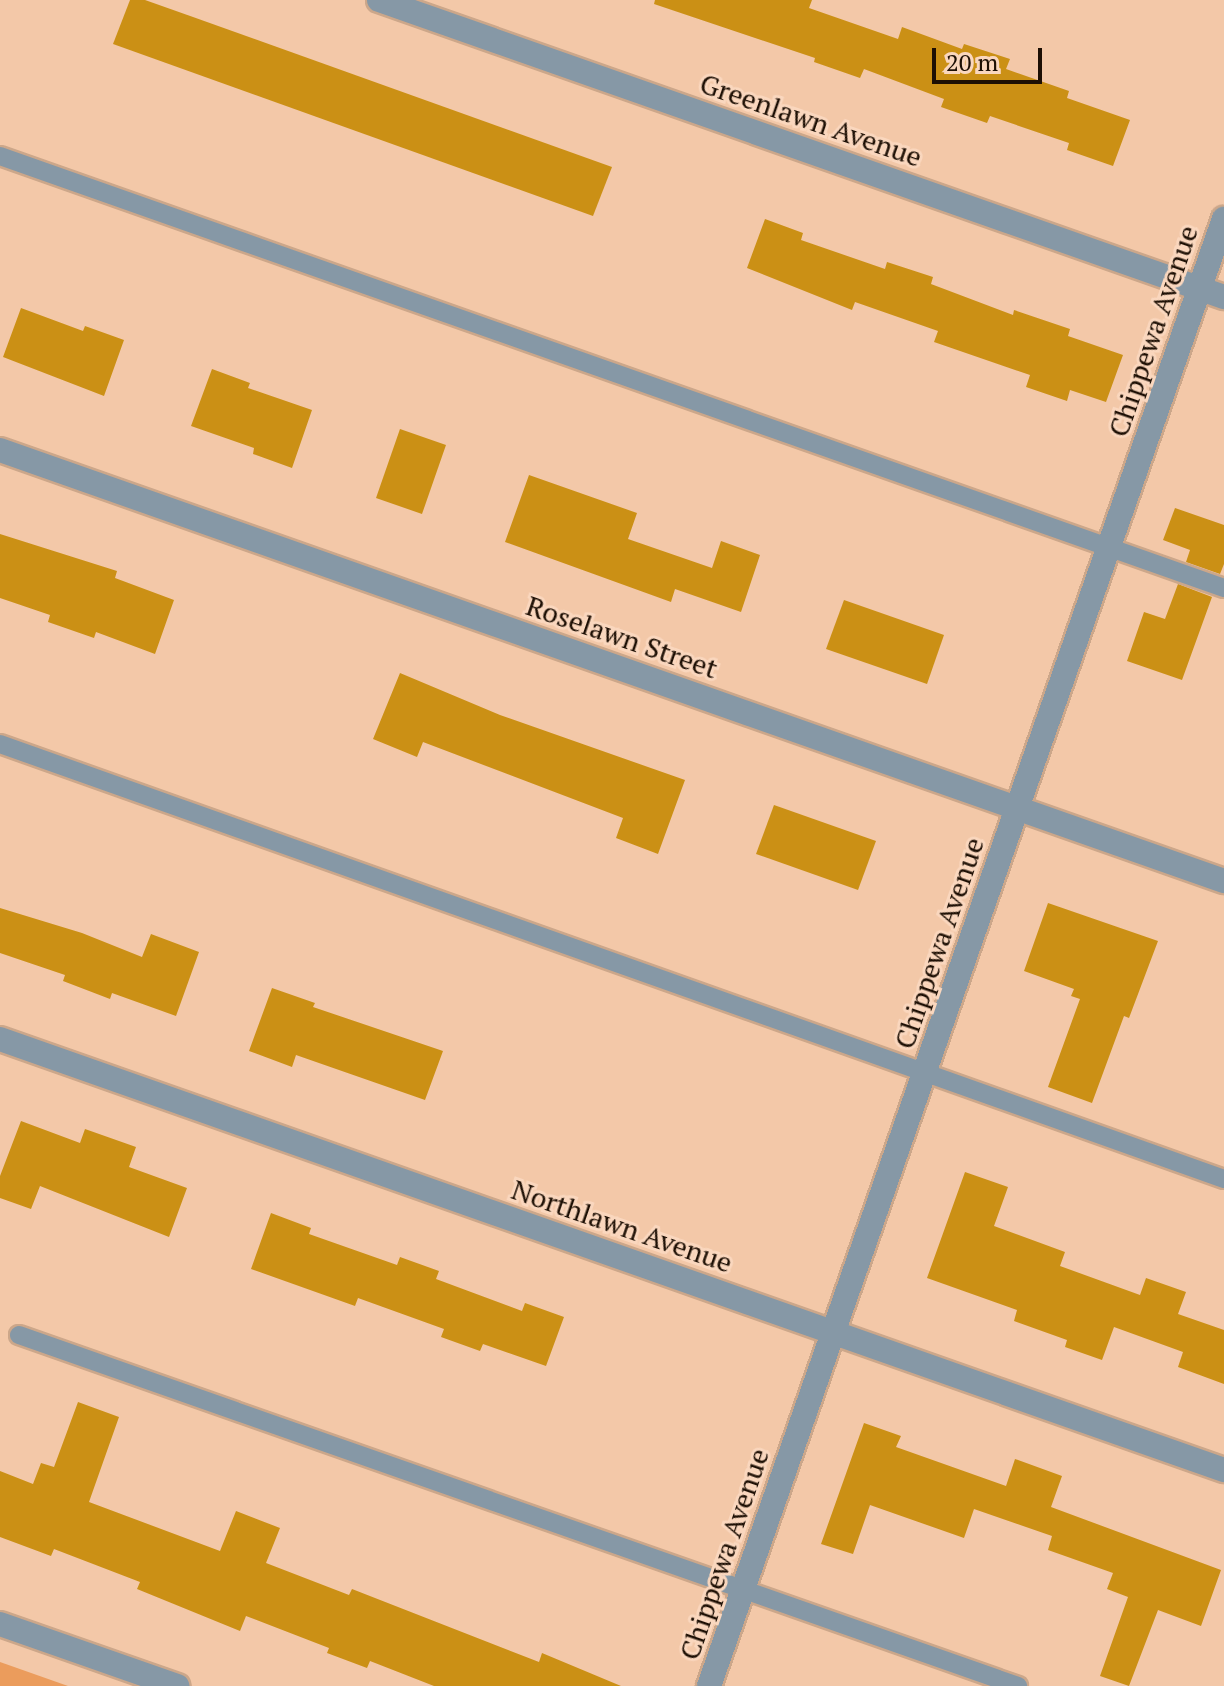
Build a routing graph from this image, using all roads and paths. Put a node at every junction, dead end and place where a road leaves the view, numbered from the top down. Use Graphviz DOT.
graph roads {
  1 [pos="379,0"];
  2 [pos="0,156"];
  3 [pos="1224,219"];
  4 [pos="1200,289"];
  5 [pos="1224,297"];
  6 [pos="0,450"];
  7 [pos="1109,549"];
  8 [pos="1224,588"];
  9 [pos="0,744"];
  10 [pos="1018,808"];
  11 [pos="1224,881"];
  12 [pos="0,1039"];
  13 [pos="925,1073"];
  14 [pos="1224,1179"];
  15 [pos="834,1333"];
  16 [pos="19,1335"];
  17 [pos="1224,1470"];
  18 [pos="743,1590"];
  19 [pos="0,1624"];
  20 [pos="177,1686"];
  21 [pos="709,1686"];
  22 [pos="1018,1686"];
  1 -- 4 [label="street, Greenlawn Avenue"];
  2 -- 7 [label="lane"];
  3 -- 4 [label="street, Chippewa Avenue"];
  4 -- 5 [label="street, Greenlawn Avenue"];
  4 -- 7 [label="street, Chippewa Avenue"];
  6 -- 10 [label="street, Roselawn Street"];
  7 -- 8 [label="lane"];
  7 -- 10 [label="street, Chippewa Avenue"];
  9 -- 13 [label="lane"];
  10 -- 11 [label="street, Roselawn Street"];
  10 -- 13 [label="street, Chippewa Avenue"];
  12 -- 15 [label="street, Northlawn Avenue"];
  13 -- 14 [label="lane"];
  13 -- 15 [label="street, Chippewa Avenue"];
  15 -- 17 [label="street, Northlawn Avenue"];
  15 -- 18 [label="street, Chippewa Avenue"];
  16 -- 18 [label="lane"];
  18 -- 21 [label="street, Chippewa Avenue"];
  18 -- 22 [label="lane"];
  19 -- 20 [label="street"];
}
